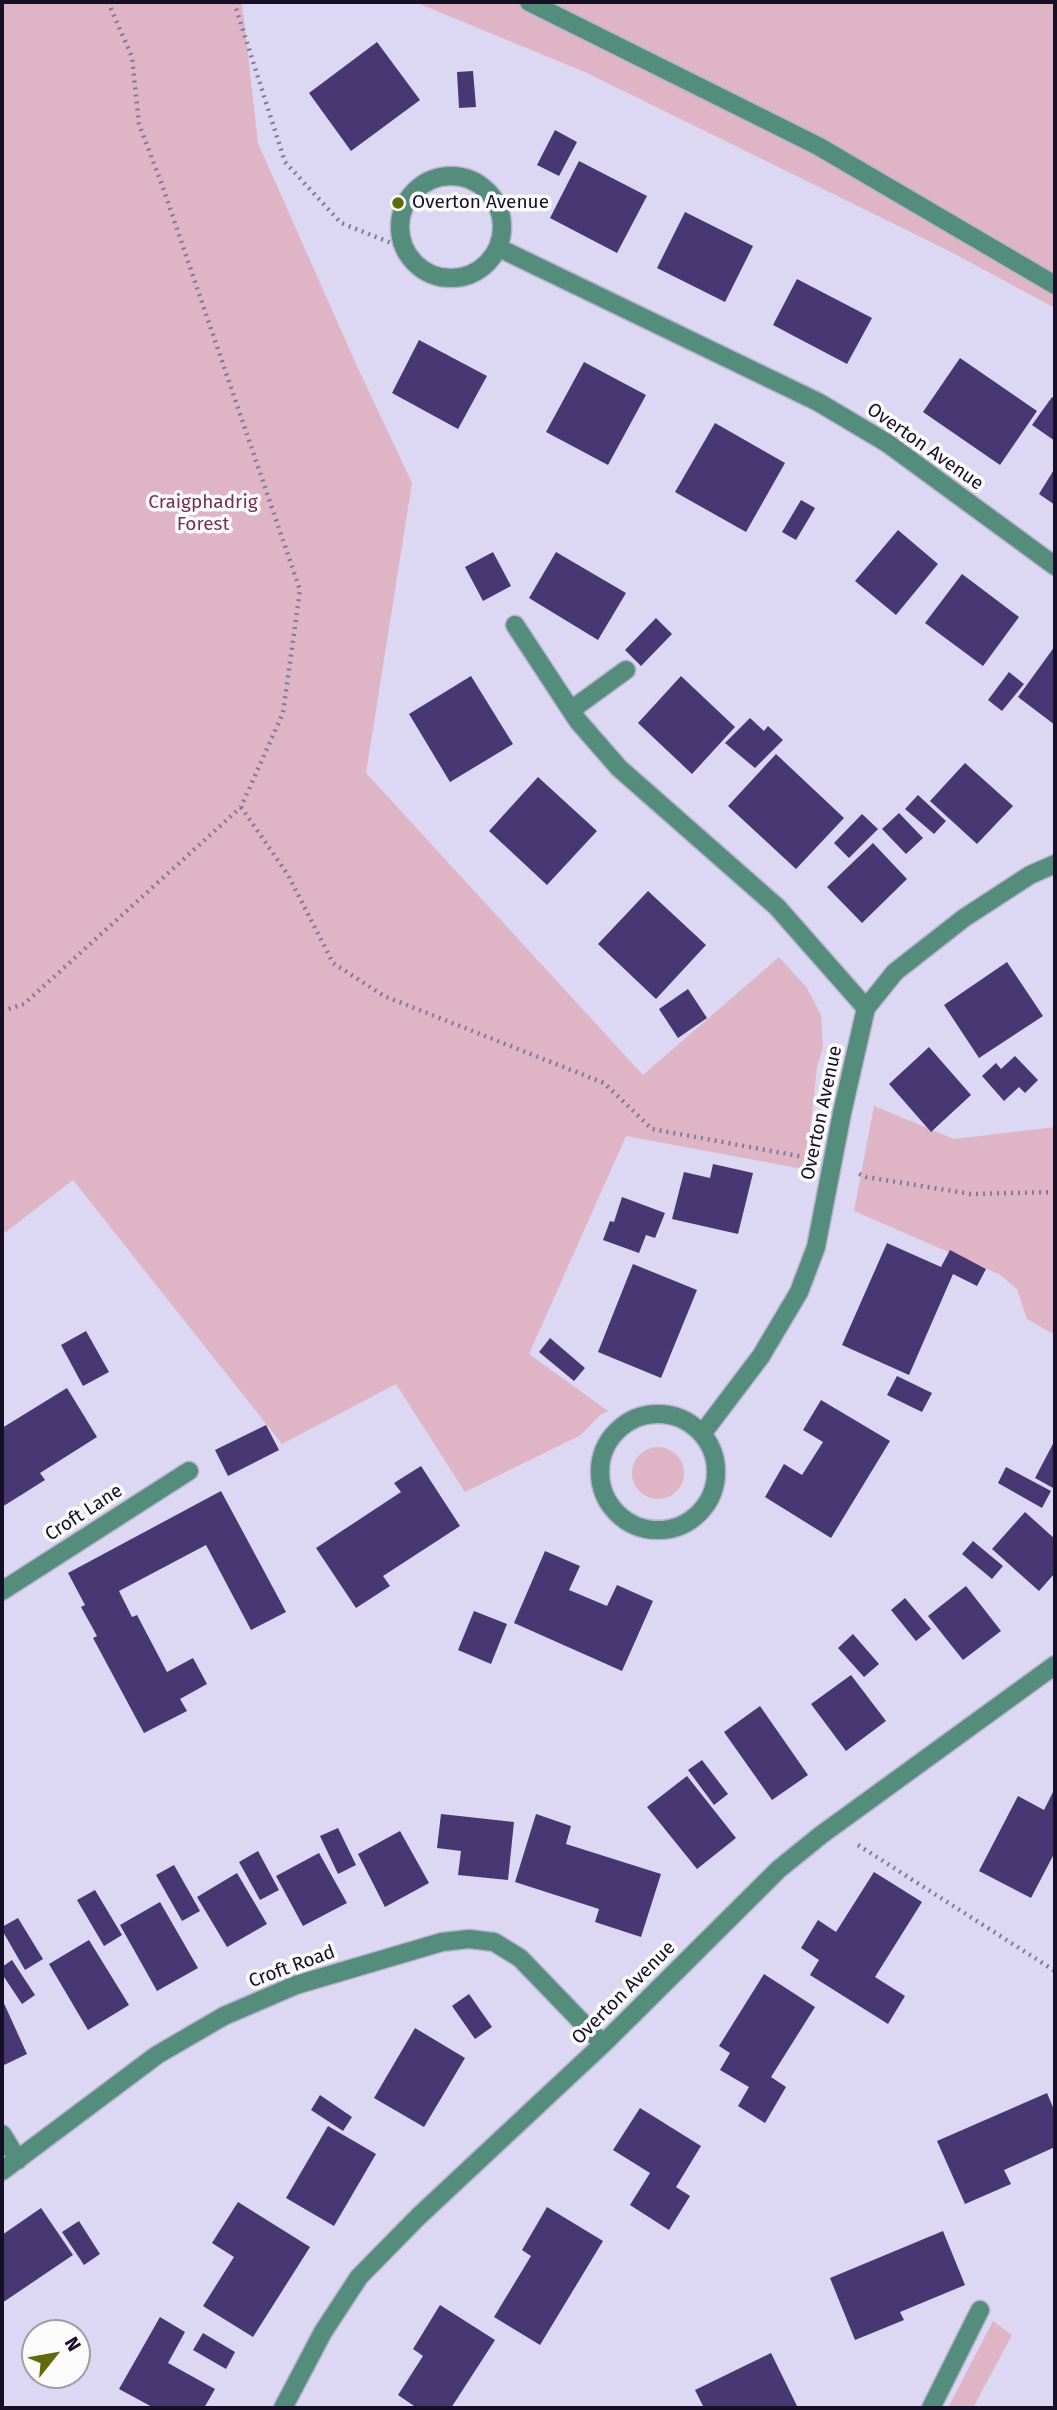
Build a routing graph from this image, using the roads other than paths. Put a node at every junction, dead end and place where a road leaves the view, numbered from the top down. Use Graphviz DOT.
graph roads {
  1 [pos="529,2"];
  2 [pos="499,248"];
  3 [pos="1055,285"];
  4 [pos="1055,566"];
  5 [pos="515,625"];
  6 [pos="626,670"];
  7 [pos="571,710"];
  8 [pos="1055,864"];
  9 [pos="866,1008"];
  10 [pos="702,1434"];
  11 [pos="189,1471"];
  12 [pos="2,1591"];
  13 [pos="1055,1665"];
  14 [pos="603,2044"];
  15 [pos="2,2134"];
  16 [pos="18,2160"];
  17 [pos="2,2171"];
  18 [pos="980,2310"];
  19 [pos="283,2408"];
  20 [pos="932,2408"];
  1 -- 3 [label="street"];
  2 -- 2 [label="street"];
  2 -- 4 [label="street, Overton Avenue"];
  5 -- 7 [label="street"];
  6 -- 7 [label="street"];
  7 -- 9 [label="street"];
  8 -- 9 [label="street, Overton Avenue"];
  9 -- 10 [label="street, Overton Avenue"];
  10 -- 10 [label="street"];
  11 -- 12 [label="street, Croft Lane"];
  13 -- 14 [label="street, Overton Avenue"];
  14 -- 16 [label="street, Croft Road"];
  14 -- 19 [label="street, Overton Avenue"];
  15 -- 16 [label="street"];
  16 -- 17 [label="street, Croft Road"];
  18 -- 20 [label="street"];
}
